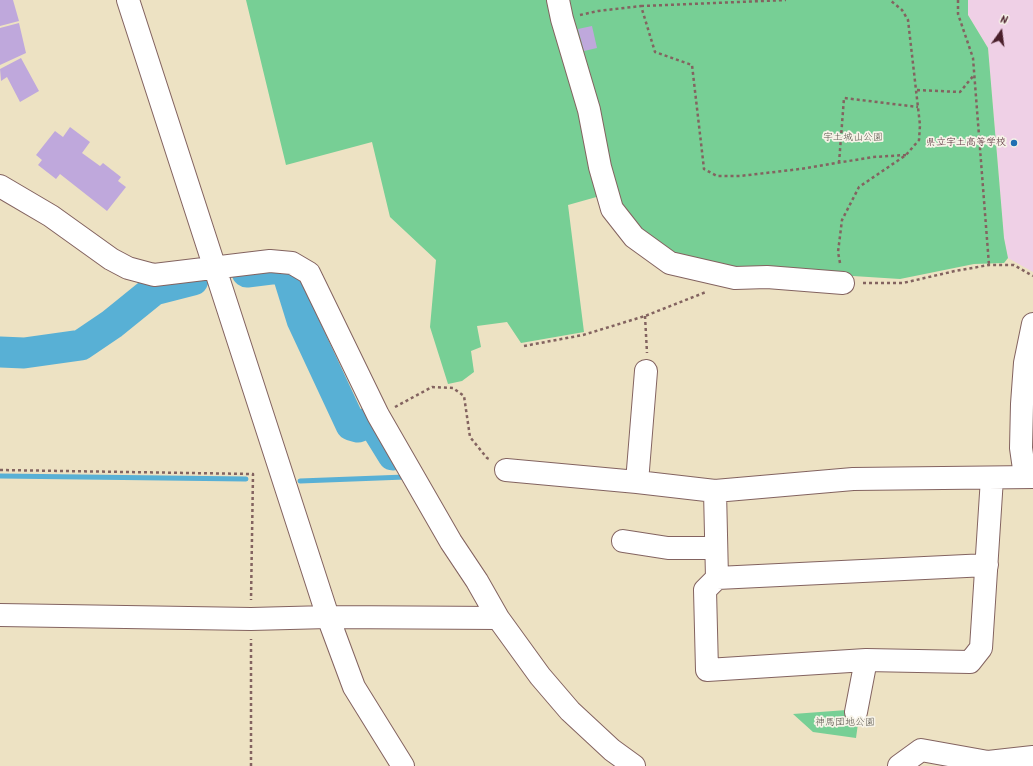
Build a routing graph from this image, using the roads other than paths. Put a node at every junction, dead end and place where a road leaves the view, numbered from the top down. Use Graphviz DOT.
graph roads {
  1 [pos="128,0"];
  2 [pos="558,0"];
  3 [pos="0,186"];
  4 [pos="214,268"];
  5 [pos="843,283"];
  6 [pos="1033,324"];
  7 [pos="646,371"];
  8 [pos="506,470"];
  9 [pos="1029,477"];
  10 [pos="992,478"];
  11 [pos="637,482"];
  12 [pos="715,490"];
  13 [pos="623,540"];
  14 [pos="716,548"];
  15 [pos="986,565"];
  16 [pos="717,578"];
  17 [pos="0,615"];
  18 [pos="328,617"];
  19 [pos="498,618"];
  20 [pos="866,660"];
  21 [pos="856,712"];
  22 [pos="1033,756"];
  23 [pos="988,764"];
  24 [pos="403,766"];
  25 [pos="634,766"];
  26 [pos="899,766"];
  1 -- 4 [label="street"];
  2 -- 5 [label="street"];
  3 -- 4 [label="street"];
  4 -- 18 [label="street"];
  4 -- 19 [label="street"];
  6 -- 9 [label="street"];
  7 -- 11 [label="street"];
  8 -- 11 [label="street"];
  9 -- 10 [label="street"];
  10 -- 12 [label="street"];
  10 -- 15 [label="street"];
  11 -- 12 [label="street"];
  12 -- 14 [label="street"];
  13 -- 14 [label="street"];
  14 -- 16 [label="street"];
  15 -- 16 [label="street"];
  15 -- 20 [label="street"];
  16 -- 20 [label="street"];
  17 -- 18 [label="street"];
  18 -- 19 [label="street"];
  18 -- 24 [label="street"];
  19 -- 25 [label="street"];
  20 -- 21 [label="street"];
  22 -- 23 [label="street"];
  23 -- 26 [label="street"];
}
